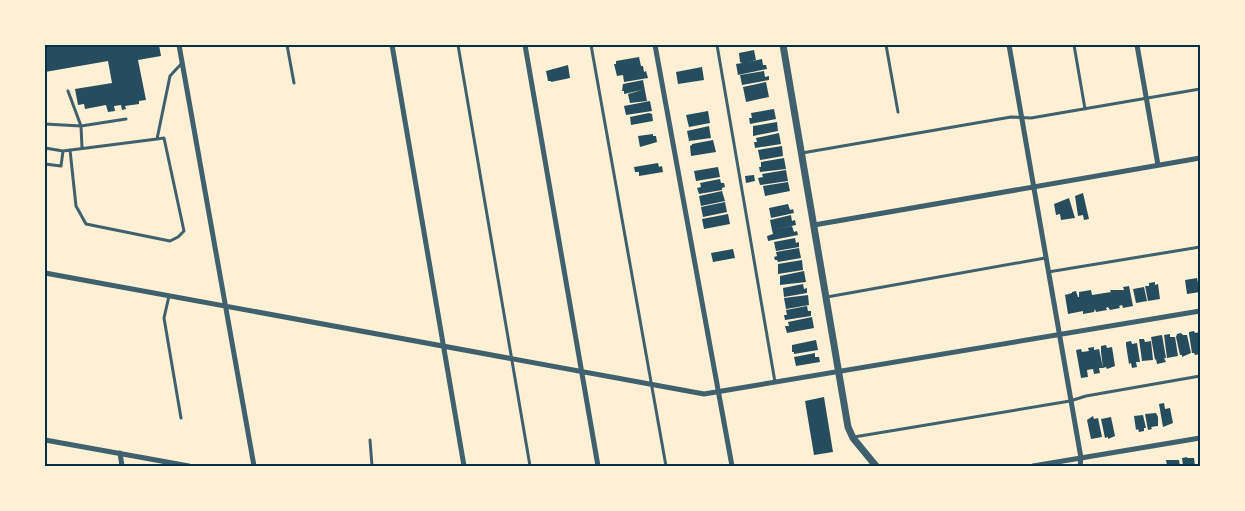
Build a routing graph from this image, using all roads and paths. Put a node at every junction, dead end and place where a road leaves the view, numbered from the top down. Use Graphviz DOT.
graph roads {
  1 [pos="179,45"];
  2 [pos="287,45"];
  3 [pos="392,45"];
  4 [pos="458,45"];
  5 [pos="525,45"];
  6 [pos="591,45"];
  7 [pos="655,45"];
  8 [pos="716,45"];
  9 [pos="783,45"];
  10 [pos="886,45"];
  11 [pos="1009,45"];
  12 [pos="1074,45"];
  13 [pos="1137,45"];
  14 [pos="182,64"];
  15 [pos="294,83"];
  16 [pos="1200,89"];
  17 [pos="68,91"];
  18 [pos="1146,98"];
  19 [pos="1085,109"];
  20 [pos="898,112"];
  21 [pos="1022,118"];
  22 [pos="126,119"];
  23 [pos="45,124"];
  24 [pos="81,126"];
  25 [pos="157,138"];
  26 [pos="45,148"];
  27 [pos="82,148"];
  28 [pos="70,150"];
  29 [pos="62,151"];
  30 [pos="801,153"];
  31 [pos="1200,158"];
  32 [pos="45,164"];
  33 [pos="1158,164"];
  34 [pos="1034,187"];
  35 [pos="814,225"];
  36 [pos="1200,247"];
  37 [pos="1045,258"];
  38 [pos="1048,272"];
  39 [pos="45,273"];
  40 [pos="169,296"];
  41 [pos="827,297"];
  42 [pos="226,307"];
  43 [pos="1200,311"];
  44 [pos="1058,335"];
  45 [pos="444,347"];
  46 [pos="512,359"];
  47 [pos="839,370"];
  48 [pos="582,372"];
  49 [pos="1200,376"];
  50 [pos="775,382"];
  51 [pos="650,385"];
  52 [pos="717,392"];
  53 [pos="1070,401"];
  54 [pos="181,418"];
  55 [pos="853,438"];
  56 [pos="1200,438"];
  57 [pos="45,440"];
  58 [pos="370,440"];
  59 [pos="120,453"];
  60 [pos="1080,458"];
  61 [pos="122,466"];
  62 [pos="187,466"];
  63 [pos="254,466"];
  64 [pos="372,466"];
  65 [pos="464,466"];
  66 [pos="530,466"];
  67 [pos="598,466"];
  68 [pos="666,466"];
  69 [pos="732,466"];
  70 [pos="876,466"];
  71 [pos="1033,466"];
  72 [pos="1080,466"];
  1 -- 14 [label="street"];
  2 -- 15 [label="lane"];
  3 -- 45 [label="street"];
  4 -- 46 [label="lane"];
  5 -- 48 [label="street"];
  6 -- 51 [label="lane"];
  7 -- 52 [label="street"];
  8 -- 50 [label="lane"];
  9 -- 30 [label="street"];
  10 -- 20 [label="lane"];
  11 -- 21 [label="street"];
  12 -- 19 [label="lane"];
  13 -- 18 [label="street"];
  14 -- 25 [label="lane"];
  14 -- 42 [label="street"];
  16 -- 18 [label="lane"];
  17 -- 24 [label="lane"];
  18 -- 19 [label="lane"];
  18 -- 33 [label="street"];
  19 -- 21 [label="lane"];
  21 -- 30 [label="lane"];
  21 -- 34 [label="street"];
  22 -- 24 [label="lane"];
  23 -- 24 [label="lane"];
  24 -- 27 [label="lane"];
  25 -- 27 [label="lane"];
  25 -- 28 [label="lane"];
  26 -- 29 [label="lane"];
  27 -- 28 [label="lane"];
  28 -- 29 [label="lane"];
  29 -- 32 [label="lane"];
  30 -- 35 [label="street"];
  31 -- 33 [label="street"];
  33 -- 34 [label="street"];
  34 -- 35 [label="street"];
  34 -- 37 [label="street"];
  35 -- 41 [label="street"];
  36 -- 38 [label="lane"];
  37 -- 38 [label="street"];
  37 -- 41 [label="lane"];
  38 -- 44 [label="street"];
  39 -- 40 [label="street"];
  40 -- 42 [label="street"];
  40 -- 54 [label="lane"];
  41 -- 47 [label="street"];
  42 -- 45 [label="street"];
  42 -- 63 [label="street"];
  43 -- 44 [label="street"];
  44 -- 47 [label="street"];
  44 -- 53 [label="street"];
  45 -- 46 [label="street"];
  45 -- 65 [label="street"];
  46 -- 48 [label="street"];
  46 -- 66 [label="lane"];
  47 -- 50 [label="street"];
  47 -- 55 [label="street"];
  48 -- 51 [label="street"];
  48 -- 67 [label="street"];
  49 -- 53 [label="lane"];
  50 -- 52 [label="street"];
  51 -- 52 [label="street"];
  51 -- 68 [label="lane"];
  52 -- 69 [label="street"];
  53 -- 55 [label="lane"];
  53 -- 60 [label="street"];
  55 -- 70 [label="street"];
  56 -- 60 [label="street"];
  57 -- 59 [label="street"];
  58 -- 64 [label="lane"];
  59 -- 61 [label="street"];
  59 -- 62 [label="street"];
  60 -- 71 [label="street"];
  60 -- 72 [label="street"];
}
